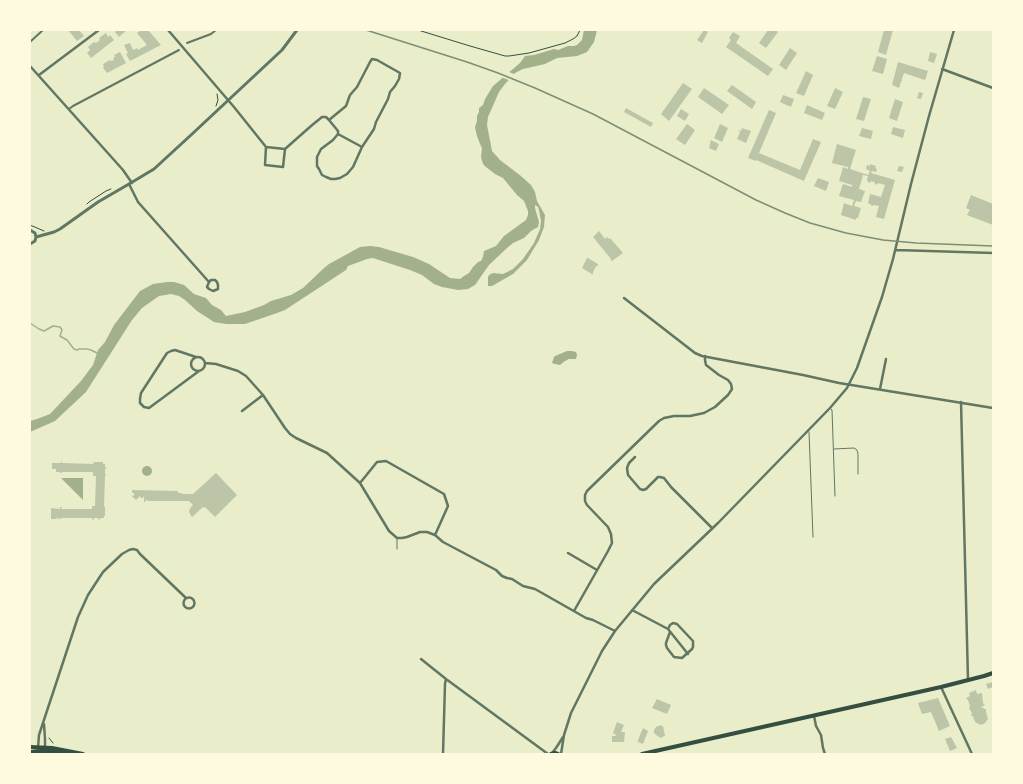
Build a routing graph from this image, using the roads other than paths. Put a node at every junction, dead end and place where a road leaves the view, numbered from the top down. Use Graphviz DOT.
graph roads {
  1 [pos="42,30"];
  2 [pos="99,30"];
  3 [pos="168,30"];
  4 [pos="216,30"];
  5 [pos="297,30"];
  6 [pos="954,30"];
  7 [pos="30,42"];
  8 [pos="187,43"];
  9 [pos="179,50"];
  10 [pos="30,66"];
  11 [pos="942,69"];
  12 [pos="39,75"];
  13 [pos="993,88"];
  14 [pos="228,100"];
  15 [pos="69,109"];
  16 [pos="329,120"];
  17 [pos="338,134"];
  18 [pos="266,147"];
  19 [pos="362,147"];
  20 [pos="285,148"];
  21 [pos="130,184"];
  22 [pos="30,230"];
  23 [pos="36,237"];
  24 [pos="30,244"];
  25 [pos="896,250"];
  26 [pos="993,253"];
  27 [pos="209,282"];
  28 [pos="624,298"];
  29 [pos="705,356"];
  30 [pos="196,357"];
  31 [pos="886,359"];
  32 [pos="205,363"];
  33 [pos="199,371"];
  34 [pos="849,384"];
  35 [pos="880,389"];
  36 [pos="263,396"];
  37 [pos="961,402"];
  38 [pos="830,408"];
  39 [pos="993,408"];
  40 [pos="242,411"];
  41 [pos="808,429"];
  42 [pos="833,449"];
  43 [pos="635,457"];
  44 [pos="858,474"];
  45 [pos="360,483"];
  46 [pos="835,496"];
  47 [pos="712,528"];
  48 [pos="435,535"];
  49 [pos="813,537"];
  50 [pos="397,538"];
  51 [pos="397,549"];
  52 [pos="568,553"];
  53 [pos="597,570"];
  54 [pos="186,598"];
  55 [pos="632,610"];
  56 [pos="574,611"];
  57 [pos="669,630"];
  58 [pos="615,631"];
  59 [pos="688,654"];
  60 [pos="421,659"];
  61 [pos="993,673"];
  62 [pos="446,679"];
  63 [pos="968,680"];
  64 [pos="941,687"];
  65 [pos="814,715"];
  66 [pos="44,722"];
  67 [pos="564,735"];
  68 [pos="30,747"];
  69 [pos="38,749"];
  70 [pos="45,749"];
  71 [pos="30,752"];
  72 [pos="66,754"];
  73 [pos="83,754"];
  74 [pos="443,754"];
  75 [pos="550,754"];
  76 [pos="558,754"];
  77 [pos="561,754"];
  78 [pos="643,754"];
  79 [pos="825,754"];
  80 [pos="972,754"];
  1 -- 7 [label="street"];
  2 -- 12 [label="street"];
  3 -- 14 [label="street"];
  4 -- 8 [label="street"];
  5 -- 14 [label="street"];
  6 -- 11 [label="street"];
  9 -- 15 [label="street"];
  10 -- 12 [label="street"];
  11 -- 13 [label="street"];
  11 -- 25 [label="street"];
  12 -- 15 [label="street"];
  14 -- 18 [label="street"];
  14 -- 21 [label="street"];
  15 -- 21 [label="street"];
  16 -- 17 [label="street"];
  16 -- 19 [label="street"];
  16 -- 20 [label="street"];
  17 -- 19 [label="street"];
  17 -- 19 [label="street"];
  18 -- 20 [label="street"];
  18 -- 20 [label="street"];
  21 -- 23 [label="street"];
  21 -- 27 [label="street"];
  22 -- 23 [label="street"];
  23 -- 24 [label="street"];
  25 -- 26 [label="street"];
  25 -- 34 [label="street"];
  27 -- 27 [label="street"];
  28 -- 29 [label="street"];
  29 -- 34 [label="street"];
  29 -- 53 [label="street"];
  30 -- 32 [label="street"];
  30 -- 33 [label="street"];
  30 -- 33 [label="street"];
  31 -- 35 [label="street"];
  32 -- 33 [label="street"];
  32 -- 36 [label="street"];
  34 -- 35 [label="street"];
  34 -- 38 [label="street"];
  35 -- 37 [label="street"];
  36 -- 40 [label="street"];
  36 -- 45 [label="street"];
  37 -- 39 [label="street"];
  37 -- 63 [label="street"];
  38 -- 41 [label="street"];
  38 -- 42 [label="lane"];
  41 -- 47 [label="street"];
  41 -- 49 [label="lane"];
  42 -- 44 [label="lane"];
  42 -- 46 [label="lane"];
  43 -- 47 [label="street"];
  45 -- 48 [label="street"];
  45 -- 50 [label="street"];
  47 -- 55 [label="street"];
  48 -- 50 [label="street"];
  48 -- 56 [label="street"];
  50 -- 51 [label="lane"];
  52 -- 53 [label="street"];
  53 -- 56 [label="street"];
  54 -- 54 [label="street"];
  54 -- 66 [label="street"];
  55 -- 57 [label="street"];
  55 -- 58 [label="street"];
  56 -- 58 [label="street"];
  57 -- 59 [label="street"];
  57 -- 59 [label="street"];
  57 -- 59 [label="street"];
  58 -- 67 [label="street"];
  60 -- 62 [label="street"];
  61 -- 63 [label="main road"];
  62 -- 74 [label="street"];
  62 -- 75 [label="street"];
  63 -- 64 [label="main road"];
  64 -- 65 [label="main road"];
  64 -- 80 [label="street"];
  65 -- 78 [label="main road"];
  65 -- 79 [label="street"];
  66 -- 69 [label="street"];
  66 -- 70 [label="street"];
  67 -- 75 [label="street"];
  67 -- 77 [label="street"];
  68 -- 69 [label="main road"];
  69 -- 70 [label="main road"];
  69 -- 71 [label="main road"];
  70 -- 72 [label="main road"];
  70 -- 73 [label="main road"];
  75 -- 76 [label="main road"];
}
